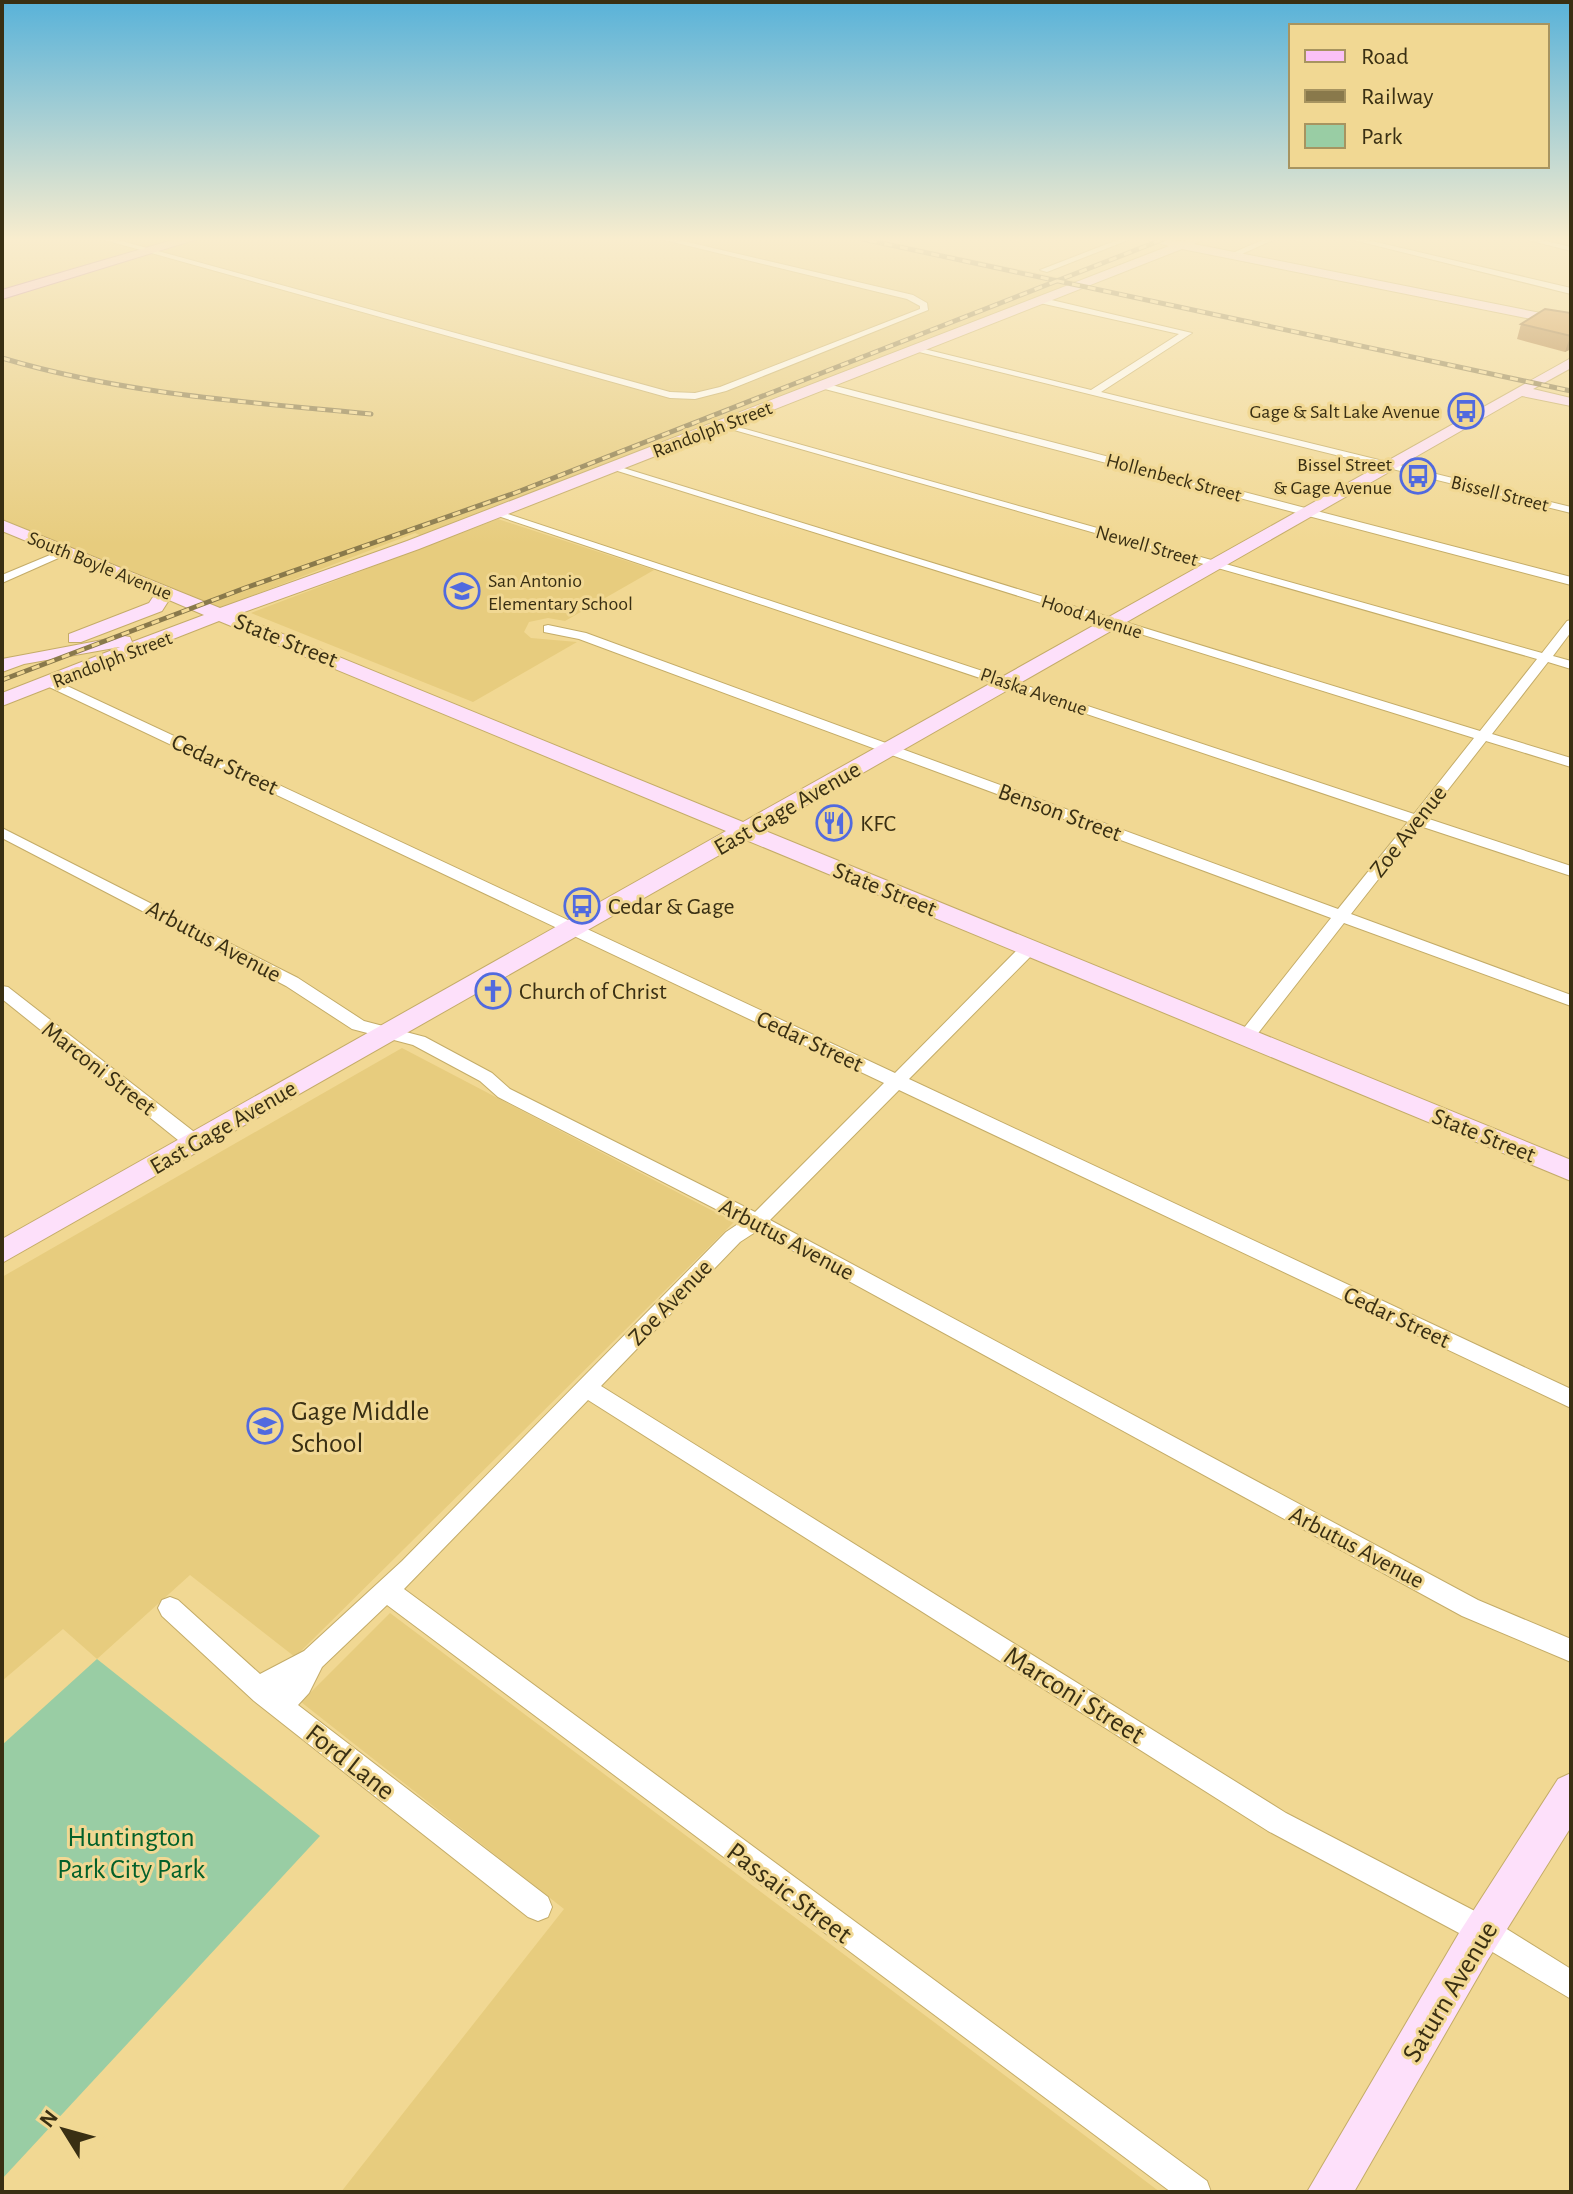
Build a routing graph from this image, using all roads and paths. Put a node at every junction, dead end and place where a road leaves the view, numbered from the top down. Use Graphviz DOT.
graph roads {
  1 [pos="467,339"];
  2 [pos="854,339"];
  3 [pos="944,339"];
  4 [pos="1177,339"];
  5 [pos="916,350"];
  6 [pos="1571,362"];
  7 [pos="824,386"];
  8 [pos="1521,391"];
  9 [pos="1093,393"];
  10 [pos="1571,402"];
  11 [pos="724,424"];
  12 [pos="1388,465"];
  13 [pos="613,468"];
  14 [pos="1571,510"];
  15 [pos="1306,512"];
  16 [pos="495,513"];
  17 [pos="2,525"];
  18 [pos="66,552"];
  19 [pos="1214,564"];
  20 [pos="2,579"];
  21 [pos="1571,581"];
  22 [pos="165,592"];
  23 [pos="199,605"];
  24 [pos="220,614"];
  25 [pos="1113,622"];
  26 [pos="1571,624"];
  27 [pos="548,629"];
  28 [pos="1544,658"];
  29 [pos="11,662"];
  30 [pos="1571,665"];
  31 [pos="50,682"];
  32 [pos="1007,682"];
  33 [pos="2,700"];
  34 [pos="1482,736"];
  35 [pos="889,749"];
  36 [pos="1571,763"];
  37 [pos="1417,820"];
  38 [pos="747,831"];
  39 [pos="2,832"];
  40 [pos="1571,871"];
  41 [pos="1341,915"];
  42 [pos="572,929"];
  43 [pos="1029,948"];
  44 [pos="2,991"];
  45 [pos="1571,1001"];
  46 [pos="386,1034"];
  47 [pos="1246,1037"];
  48 [pos="896,1081"];
  49 [pos="195,1143"];
  50 [pos="1571,1171"];
  51 [pos="757,1222"];
  52 [pos="2,1252"];
  53 [pos="587,1388"];
  54 [pos="1571,1399"];
  55 [pos="385,1589"];
  56 [pos="170,1608"];
  57 [pos="1571,1651"];
  58 [pos="313,1659"];
  59 [pos="257,1688"];
  60 [pos="280,1706"];
  61 [pos="1571,1792"];
  62 [pos="538,1907"];
  63 [pos="1484,1931"];
  64 [pos="1571,1985"];
  65 [pos="1196,2192"];
  66 [pos="1329,2192"];
  1 -- 2 [label="street"];
  3 -- 5 [label="main road, Randolph Street"];
  4 -- 9 [label="street"];
  5 -- 7 [label="main road, Randolph Street"];
  5 -- 9 [label="street, Bissell Street"];
  6 -- 8 [label="main road, East Gage Avenue"];
  7 -- 11 [label="main road, Randolph Street"];
  7 -- 15 [label="street, Hollenbeck Street"];
  8 -- 10 [label="main road"];
  8 -- 12 [label="main road, East Gage Avenue"];
  9 -- 12 [label="street, Bissell Street"];
  11 -- 13 [label="main road, Randolph Street"];
  11 -- 19 [label="street, Newell Street"];
  12 -- 14 [label="street, Bissell Street"];
  12 -- 15 [label="main road, East Gage Avenue"];
  13 -- 16 [label="main road, Randolph Street"];
  13 -- 25 [label="street, Hood Avenue"];
  15 -- 19 [label="main road, East Gage Avenue"];
  15 -- 21 [label="street, Hollenbeck Street"];
  16 -- 24 [label="main road, Randolph Street"];
  16 -- 32 [label="street, Plaska Avenue"];
  17 -- 18 [label="main road, South Boyle Avenue"];
  18 -- 20 [label="street"];
  18 -- 22 [label="main road, South Boyle Avenue"];
  19 -- 25 [label="main road, East Gage Avenue"];
  19 -- 28 [label="street, Newell Street"];
  22 -- 23 [label="main road, South Boyle Avenue"];
  22 -- 29 [label="main road"];
  23 -- 24 [label="main road, State Street"];
  24 -- 29 [label="main road, Randolph Street"];
  24 -- 31 [label="main road, Randolph Street"];
  24 -- 38 [label="main road, State Street"];
  25 -- 32 [label="main road, East Gage Avenue"];
  25 -- 34 [label="street, Hood Avenue"];
  26 -- 28 [label="street, Zoe Avenue"];
  27 -- 35 [label="street, Benson Street"];
  28 -- 30 [label="street, Newell Street"];
  28 -- 34 [label="street, Zoe Avenue"];
  31 -- 33 [label="main road, Randolph Street"];
  31 -- 42 [label="street, Cedar Street"];
  32 -- 35 [label="main road, East Gage Avenue"];
  32 -- 37 [label="street, Plaska Avenue"];
  34 -- 36 [label="street, Hood Avenue"];
  34 -- 37 [label="street, Zoe Avenue"];
  35 -- 38 [label="main road, East Gage Avenue"];
  35 -- 41 [label="street, Benson Street"];
  37 -- 40 [label="street, Plaska Avenue"];
  37 -- 41 [label="street, Zoe Avenue"];
  38 -- 42 [label="main road, East Gage Avenue"];
  38 -- 43 [label="main road, State Street"];
  39 -- 46 [label="street, Arbutus Avenue"];
  41 -- 45 [label="street, Benson Street"];
  41 -- 47 [label="street, Zoe Avenue"];
  42 -- 46 [label="main road, East Gage Avenue"];
  42 -- 48 [label="street, Cedar Street"];
  43 -- 47 [label="main road, State Street"];
  43 -- 48 [label="street, Zoe Avenue"];
  44 -- 49 [label="street, Marconi Street"];
  46 -- 49 [label="main road, East Gage Avenue"];
  46 -- 51 [label="street, Arbutus Avenue"];
  47 -- 50 [label="main road, State Street"];
  48 -- 51 [label="street, Zoe Avenue"];
  48 -- 54 [label="street, Cedar Street"];
  49 -- 52 [label="main road, East Gage Avenue"];
  51 -- 53 [label="street, Zoe Avenue"];
  51 -- 57 [label="street, Arbutus Avenue"];
  53 -- 55 [label="street, Zoe Avenue"];
  53 -- 63 [label="street, Marconi Street"];
  55 -- 58 [label="street, Zoe Avenue"];
  55 -- 65 [label="street, Passaic Street"];
  56 -- 59 [label="street, Ford Lane"];
  58 -- 59 [label="street, Zoe Avenue"];
  58 -- 60 [label="street, Zoe Avenue"];
  59 -- 60 [label="street, Ford Lane"];
  60 -- 62 [label="street, Ford Lane"];
  61 -- 63 [label="main road, Saturn Avenue"];
  63 -- 64 [label="street, Marconi Street"];
  63 -- 66 [label="main road, Saturn Avenue"];
}
